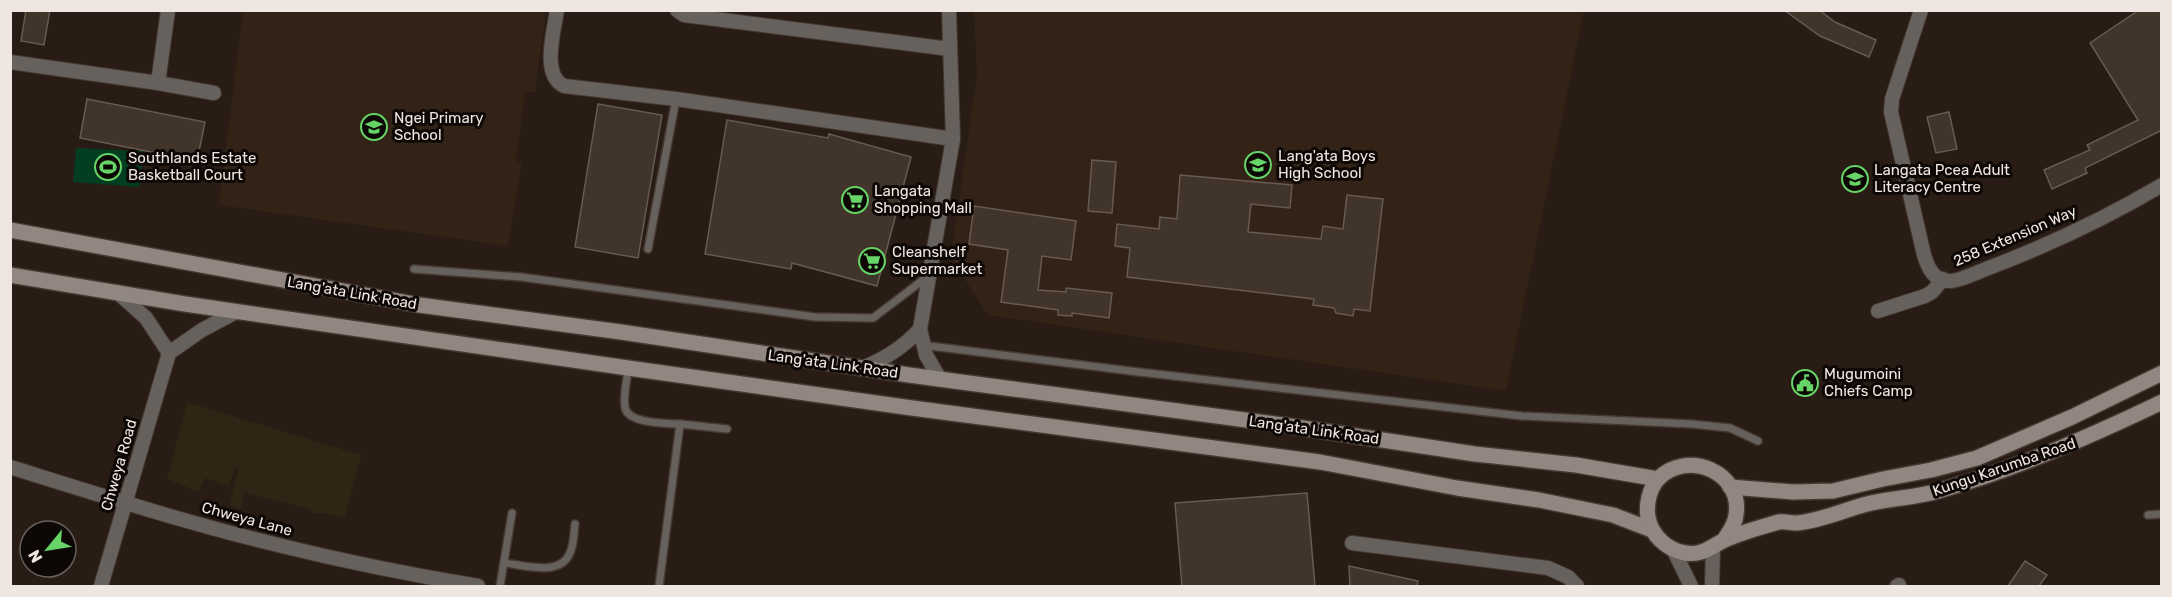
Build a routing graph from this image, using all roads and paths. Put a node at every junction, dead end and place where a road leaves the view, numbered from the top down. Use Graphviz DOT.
graph roads {
  1 [pos="168,10"];
  2 [pos="557,10"];
  3 [pos="677,10"];
  4 [pos="950,10"];
  5 [pos="1921,10"];
  6 [pos="950,49"];
  7 [pos="10,62"];
  8 [pos="158,83"];
  9 [pos="214,93"];
  10 [pos="676,99"];
  11 [pos="953,139"];
  12 [pos="2162,185"];
  13 [pos="10,230"];
  14 [pos="648,249"];
  15 [pos="414,269"];
  16 [pos="10,275"];
  17 [pos="930,275"];
  18 [pos="1943,279"];
  19 [pos="117,292"];
  20 [pos="1878,311"];
  21 [pos="236,312"];
  22 [pos="920,329"];
  23 [pos="922,345"];
  24 [pos="169,353"];
  25 [pos="628,368"];
  26 [pos="862,368"];
  27 [pos="2162,373"];
  28 [pos="940,379"];
  29 [pos="2162,402"];
  30 [pos="680,424"];
  31 [pos="727,429"];
  32 [pos="1758,441"];
  33 [pos="10,467"];
  34 [pos="1658,479"];
  35 [pos="1730,487"];
  36 [pos="125,502"];
  37 [pos="512,513"];
  38 [pos="2162,514"];
  39 [pos="2148,515"];
  40 [pos="575,524"];
  41 [pos="1652,530"];
  42 [pos="1352,543"];
  43 [pos="1719,544"];
  44 [pos="1673,549"];
  45 [pos="504,563"];
  46 [pos="101,586"];
  47 [pos="478,586"];
  48 [pos="500,586"];
  49 [pos="659,586"];
  50 [pos="1577,586"];
  51 [pos="1691,586"];
  52 [pos="1712,586"];
  1 -- 8 [label="street"];
  2 -- 10 [label="street"];
  3 -- 6 [label="street"];
  4 -- 6 [label="street"];
  5 -- 18 [label="street, 258 Extension Way"];
  6 -- 11 [label="street"];
  7 -- 8 [label="street"];
  8 -- 9 [label="street"];
  10 -- 11 [label="street"];
  10 -- 14 [label="lane"];
  11 -- 17 [label="street"];
  12 -- 18 [label="street, 258 Extension Way"];
  13 -- 26 [label="main road, Lang'ata Link Road"];
  15 -- 17 [label="lane"];
  16 -- 19 [label="main road, Lang'ata Link Road"];
  17 -- 22 [label="street"];
  18 -- 20 [label="street"];
  19 -- 21 [label="main road, Lang'ata Link Road"];
  19 -- 24 [label="street"];
  21 -- 24 [label="street"];
  21 -- 25 [label="main road, Lang'ata Link Road"];
  22 -- 23 [label="street"];
  22 -- 26 [label="street"];
  23 -- 28 [label="street"];
  23 -- 32 [label="lane"];
  24 -- 36 [label="street, Chweya Road"];
  25 -- 30 [label="lane"];
  25 -- 41 [label="main road, Lang'ata Link Road"];
  26 -- 28 [label="main road, Lang'ata Link Road"];
  27 -- 35 [label="main road"];
  28 -- 34 [label="main road, Lang'ata Link Road"];
  29 -- 43 [label="main road, Kungu Karumba Road"];
  30 -- 31 [label="lane"];
  30 -- 49 [label="lane"];
  33 -- 36 [label="street, Chweya Lane"];
  34 -- 35 [label="main road"];
  34 -- 41 [label="main road"];
  35 -- 43 [label="main road"];
  36 -- 46 [label="street, Chweya Road"];
  36 -- 47 [label="street, Chweya Lane"];
  37 -- 45 [label="lane"];
  38 -- 39 [label="lane"];
  40 -- 45 [label="lane"];
  41 -- 44 [label="main road"];
  42 -- 50 [label="street"];
  43 -- 44 [label="main road"];
  43 -- 52 [label="street"];
  44 -- 51 [label="street"];
  45 -- 48 [label="lane"];
}
